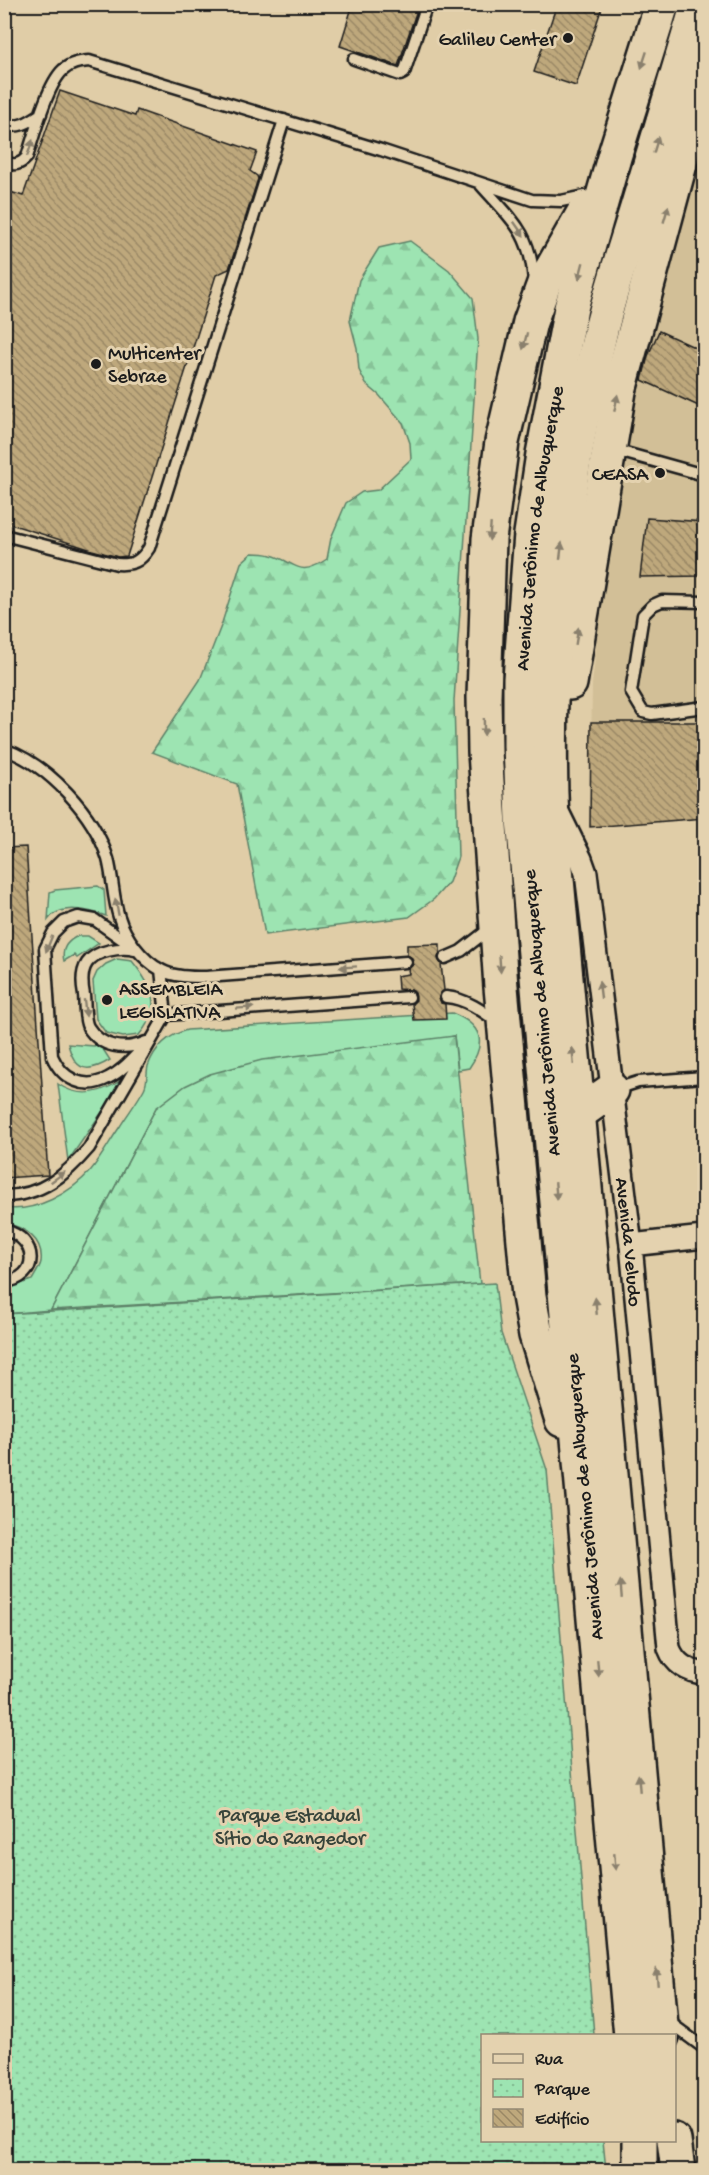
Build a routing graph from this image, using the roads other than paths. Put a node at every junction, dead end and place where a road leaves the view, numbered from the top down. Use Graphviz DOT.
graph roads {
  1 [pos="426,4"];
  2 [pos="662,4"];
  3 [pos="698,4"];
  4 [pos="705,16"];
  5 [pos="354,59"];
  6 [pos="41,114"];
  7 [pos="284,120"];
  8 [pos="705,123"];
  9 [pos="4,124"];
  10 [pos="615,154"];
  11 [pos="4,162"];
  12 [pos="680,164"];
  13 [pos="481,184"];
  14 [pos="594,194"];
  15 [pos="536,301"];
  16 [pos="608,448"];
  17 [pos="705,475"];
  18 [pos="4,535"];
  19 [pos="20,538"];
  20 [pos="4,543"];
  21 [pos="705,602"];
  22 [pos="705,707"];
  23 [pos="4,749"];
  24 [pos="551,798"];
  25 [pos="497,923"];
  26 [pos="138,951"];
  27 [pos="445,958"];
  28 [pos="406,962"];
  29 [pos="161,970"];
  30 [pos="409,997"];
  31 [pos="446,997"];
  32 [pos="166,1015"];
  33 [pos="505,1028"];
  34 [pos="150,1041"];
  35 [pos="705,1077"];
  36 [pos="612,1090"];
  37 [pos="578,1114"];
  38 [pos="4,1196"];
  39 [pos="4,1230"];
  40 [pos="705,1237"];
  41 [pos="631,1245"];
  42 [pos="4,1282"];
  43 [pos="601,1364"];
  44 [pos="546,1367"];
  45 [pos="573,1387"];
  46 [pos="582,1484"];
  47 [pos="704,1673"];
  48 [pos="662,2026"];
  49 [pos="631,2034"];
  50 [pos="705,2048"];
  51 [pos="640,2142"];
  52 [pos="672,2142"];
  53 [pos="672,2142"];
  54 [pos="640,2170"];
  55 [pos="672,2170"];
  56 [pos="678,2170"];
  1 -- 5 [label="lane"];
  2 -- 10 [label="main road, Avenida Jerônimo de Albuquerque, one-way"];
  24 -- 3 [label="main road, Avenida Jerônimo de Albuquerque, one-way"];
  4 -- 12 [label="main road"];
  6 -- 7 [label="lane"];
  6 -- 9 [label="lane"];
  11 -- 6 [label="lane, one-way"];
  7 -- 13 [label="lane"];
  7 -- 19 [label="lane"];
  8 -- 12 [label="main road"];
  10 -- 14 [label="main road"];
  10 -- 45 [label="main road, Avenida Jerônimo de Albuquerque, one-way"];
  16 -- 12 [label="main road, Avenida Jerônimo de Albuquerque, one-way"];
  13 -- 14 [label="lane"];
  13 -- 15 [label="lane, one-way"];
  14 -- 15 [label="main road"];
  15 -- 25 [label="main road, one-way"];
  16 -- 17 [label="lane"];
  24 -- 16 [label="main road, Avenida Jerônimo de Albuquerque, one-way"];
  18 -- 19 [label="lane"];
  19 -- 20 [label="lane"];
  21 -- 22 [label="lane"];
  26 -- 23 [label="lane, one-way"];
  36 -- 24 [label="street, Avenida Veludo, one-way"];
  37 -- 24 [label="main road, Avenida Jerônimo de Albuquerque, one-way"];
  25 -- 27 [label="lane"];
  25 -- 33 [label="main road, one-way"];
  26 -- 29 [label="lane"];
  26 -- 34 [label="lane, one-way"];
  26 -- 34 [label="lane, one-way"];
  28 -- 29 [label="lane, one-way"];
  29 -- 32 [label="lane"];
  32 -- 30 [label="lane, one-way"];
  31 -- 33 [label="lane"];
  32 -- 34 [label="lane"];
  33 -- 44 [label="main road"];
  38 -- 34 [label="lane, one-way"];
  35 -- 36 [label="lane"];
  36 -- 37 [label="main road"];
  36 -- 41 [label="street, Avenida Veludo"];
  43 -- 37 [label="main road, Avenida Jerônimo de Albuquerque, one-way"];
  39 -- 42 [label="lane"];
  40 -- 41 [label="street"];
  41 -- 47 [label="street, Avenida Veludo"];
  43 -- 45 [label="main road"];
  48 -- 43 [label="main road, Avenida Jerônimo de Albuquerque, one-way"];
  44 -- 45 [label="main road"];
  44 -- 46 [label="main road"];
  45 -- 46 [label="main road, Avenida Jerônimo de Albuquerque"];
  46 -- 49 [label="main road, Avenida Jerônimo de Albuquerque, one-way"];
  48 -- 50 [label="lane"];
  51 -- 54 [label="main road"];
  52 -- 55 [label="main road"];
  53 -- 56 [label="main road"];
}
